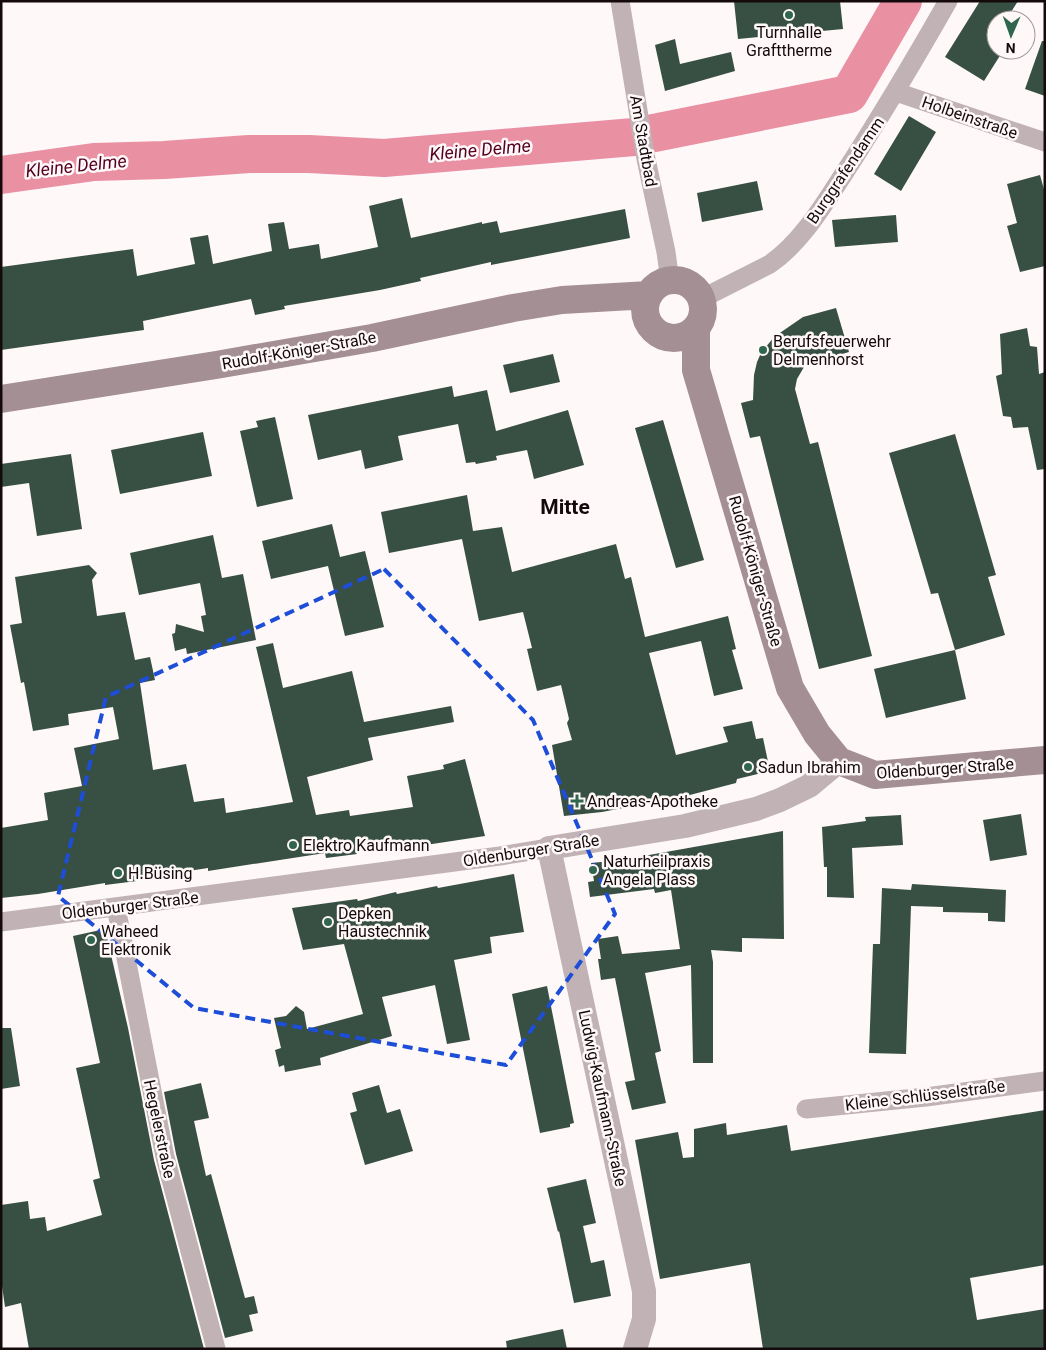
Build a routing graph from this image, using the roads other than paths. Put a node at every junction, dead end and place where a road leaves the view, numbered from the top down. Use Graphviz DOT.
graph roads {
  1 [pos="620,1"];
  2 [pos="948,1"];
  3 [pos="896,92"];
  4 [pos="1045,142"];
  5 [pos="655,296"];
  6 [pos="702,299"];
  7 [pos="696,329"];
  8 [pos="664,336"];
  9 [pos="696,370"];
  10 [pos="1,399"];
  11 [pos="1045,760"];
  12 [pos="839,761"];
  13 [pos="550,848"];
  14 [pos="116,907"];
  15 [pos="1,922"];
  16 [pos="1045,1081"];
  17 [pos="806,1109"];
  18 [pos="216,1349"];
  19 [pos="635,1349"];
  1 -- 5 [label="street, Am Stadtbad"];
  2 -- 3 [label="street, Burggrafendamm"];
  3 -- 4 [label="street, Holbeinstraße"];
  3 -- 6 [label="street, Burggrafendamm"];
  5 -- 6 [label="main road, Rudolf-Königer-Straße"];
  5 -- 8 [label="main road"];
  5 -- 10 [label="main road, Rudolf-Königer-Straße"];
  6 -- 7 [label="main road, Rudolf-Königer-Straße"];
  7 -- 8 [label="main road"];
  7 -- 9 [label="main road, Rudolf-Königer-Straße"];
  8 -- 9 [label="main road"];
  9 -- 12 [label="main road, Rudolf-Königer-Straße"];
  11 -- 12 [label="main road, Oldenburger Straße"];
  12 -- 13 [label="street, Oldenburger Straße"];
  13 -- 14 [label="street, Oldenburger Straße"];
  13 -- 19 [label="street, Ludwig-Kaufmann-Straße"];
  14 -- 15 [label="street, Oldenburger Straße"];
  14 -- 18 [label="street, Hegelerstraße"];
  16 -- 17 [label="street, Kleine Schlüsselstraße"];
}
